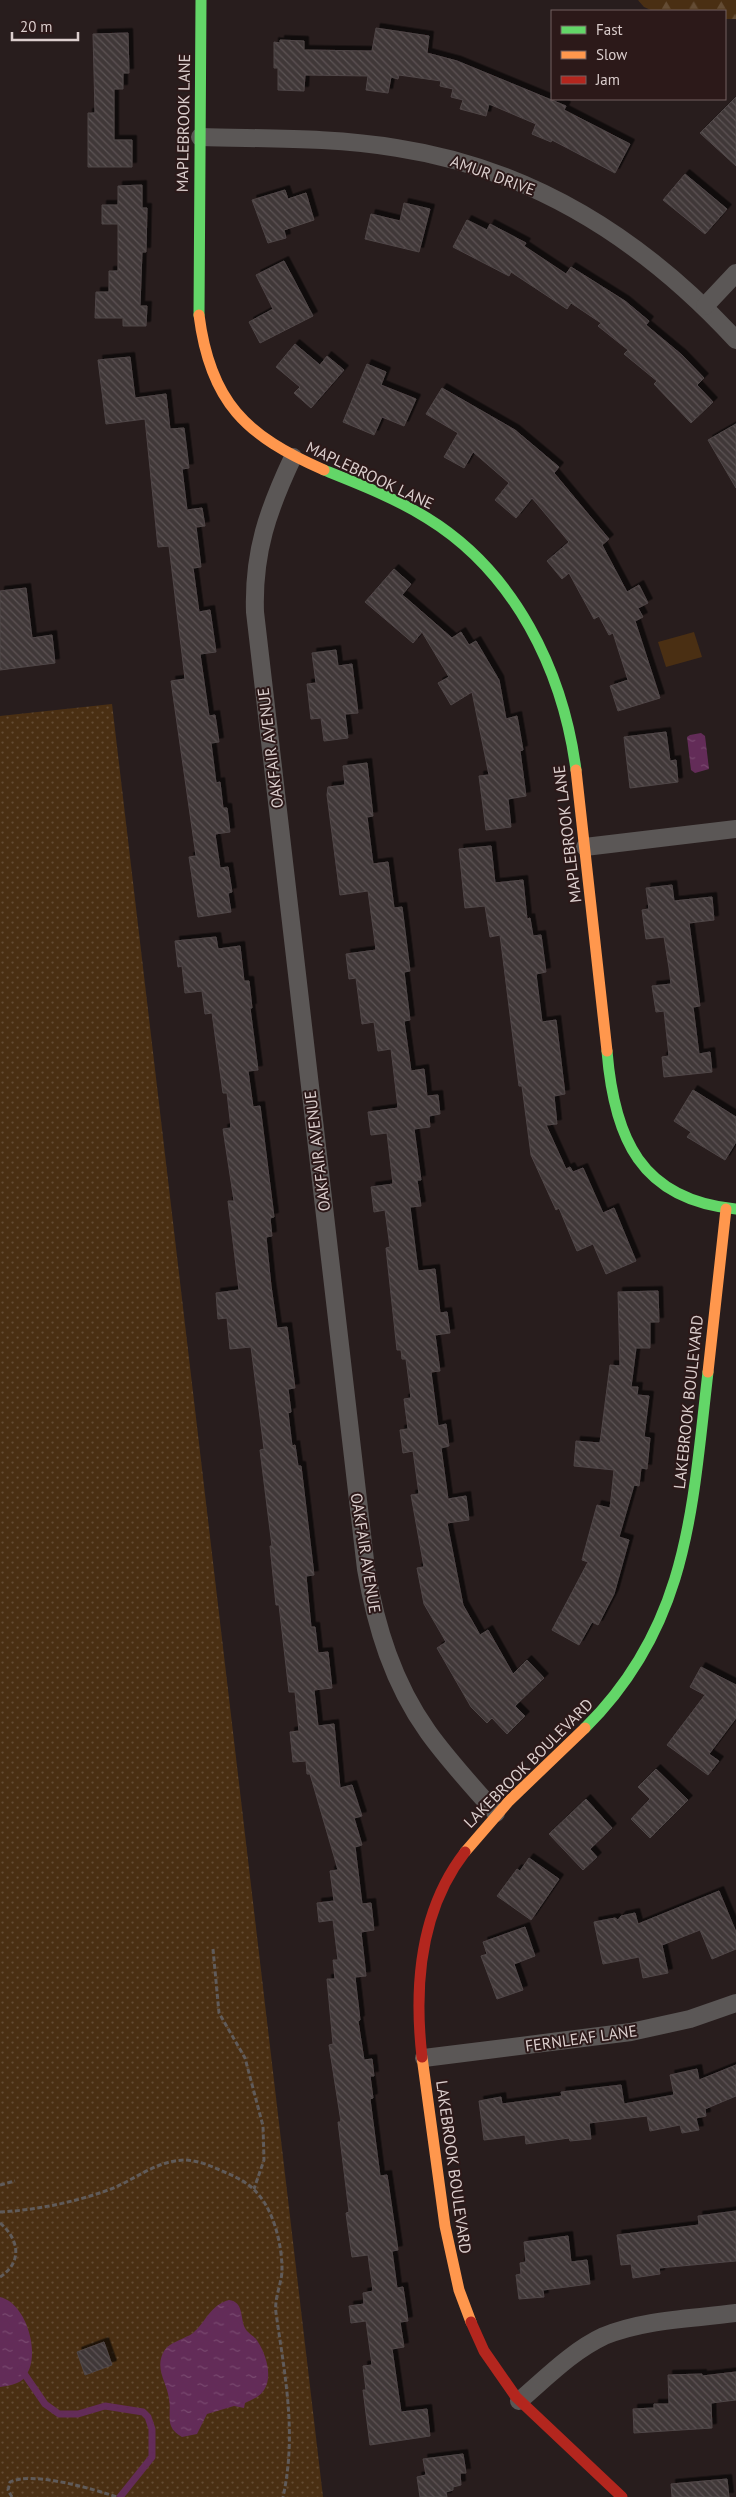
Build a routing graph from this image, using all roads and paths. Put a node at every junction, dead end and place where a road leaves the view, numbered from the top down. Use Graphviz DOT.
graph roads {
  1 [pos="201,0"];
  2 [pos="200,137"];
  3 [pos="736,273"];
  4 [pos="705,306"];
  5 [pos="736,340"];
  6 [pos="292,457"];
  7 [pos="736,829"];
  8 [pos="585,846"];
  9 [pos="731,1209"];
  10 [pos="496,1813"];
  11 [pos="213,1949"];
  12 [pos="736,2003"];
  13 [pos="424,2058"];
  14 [pos="15,2181"];
  15 [pos="0,2185"];
  16 [pos="254,2190"];
  17 [pos="0,2212"];
  18 [pos="0,2223"];
  19 [pos="0,2277"];
  20 [pos="736,2313"];
  21 [pos="519,2401"];
  22 [pos="12,2497"];
  23 [pos="117,2497"];
  24 [pos="283,2497"];
  25 [pos="622,2497"];
  1 -- 2 [label="street, MAPLEBROOK LANE"];
  2 -- 4 [label="street, AMUR DRIVE"];
  2 -- 6 [label="street, MAPLEBROOK LANE"];
  3 -- 4 [label="street"];
  4 -- 5 [label="street, AMUR DRIVE"];
  6 -- 8 [label="street, MAPLEBROOK LANE"];
  6 -- 10 [label="street, OAKFAIR AVENUE"];
  7 -- 8 [label="street"];
  8 -- 9 [label="street, MAPLEBROOK LANE"];
  9 -- 10 [label="street, LAKEBROOK BOULEVARD"];
  10 -- 13 [label="street, LAKEBROOK BOULEVARD"];
  11 -- 16 [label="path"];
  12 -- 13 [label="street, FERNLEAF LANE"];
  13 -- 21 [label="street, LAKEBROOK BOULEVARD"];
  14 -- 15 [label="path"];
  16 -- 17 [label="path"];
  16 -- 24 [label="path"];
  18 -- 19 [label="path"];
  20 -- 21 [label="street"];
  21 -- 25 [label="street, LAKEBROOK BOULEVARD"];
  22 -- 23 [label="path"];
}
